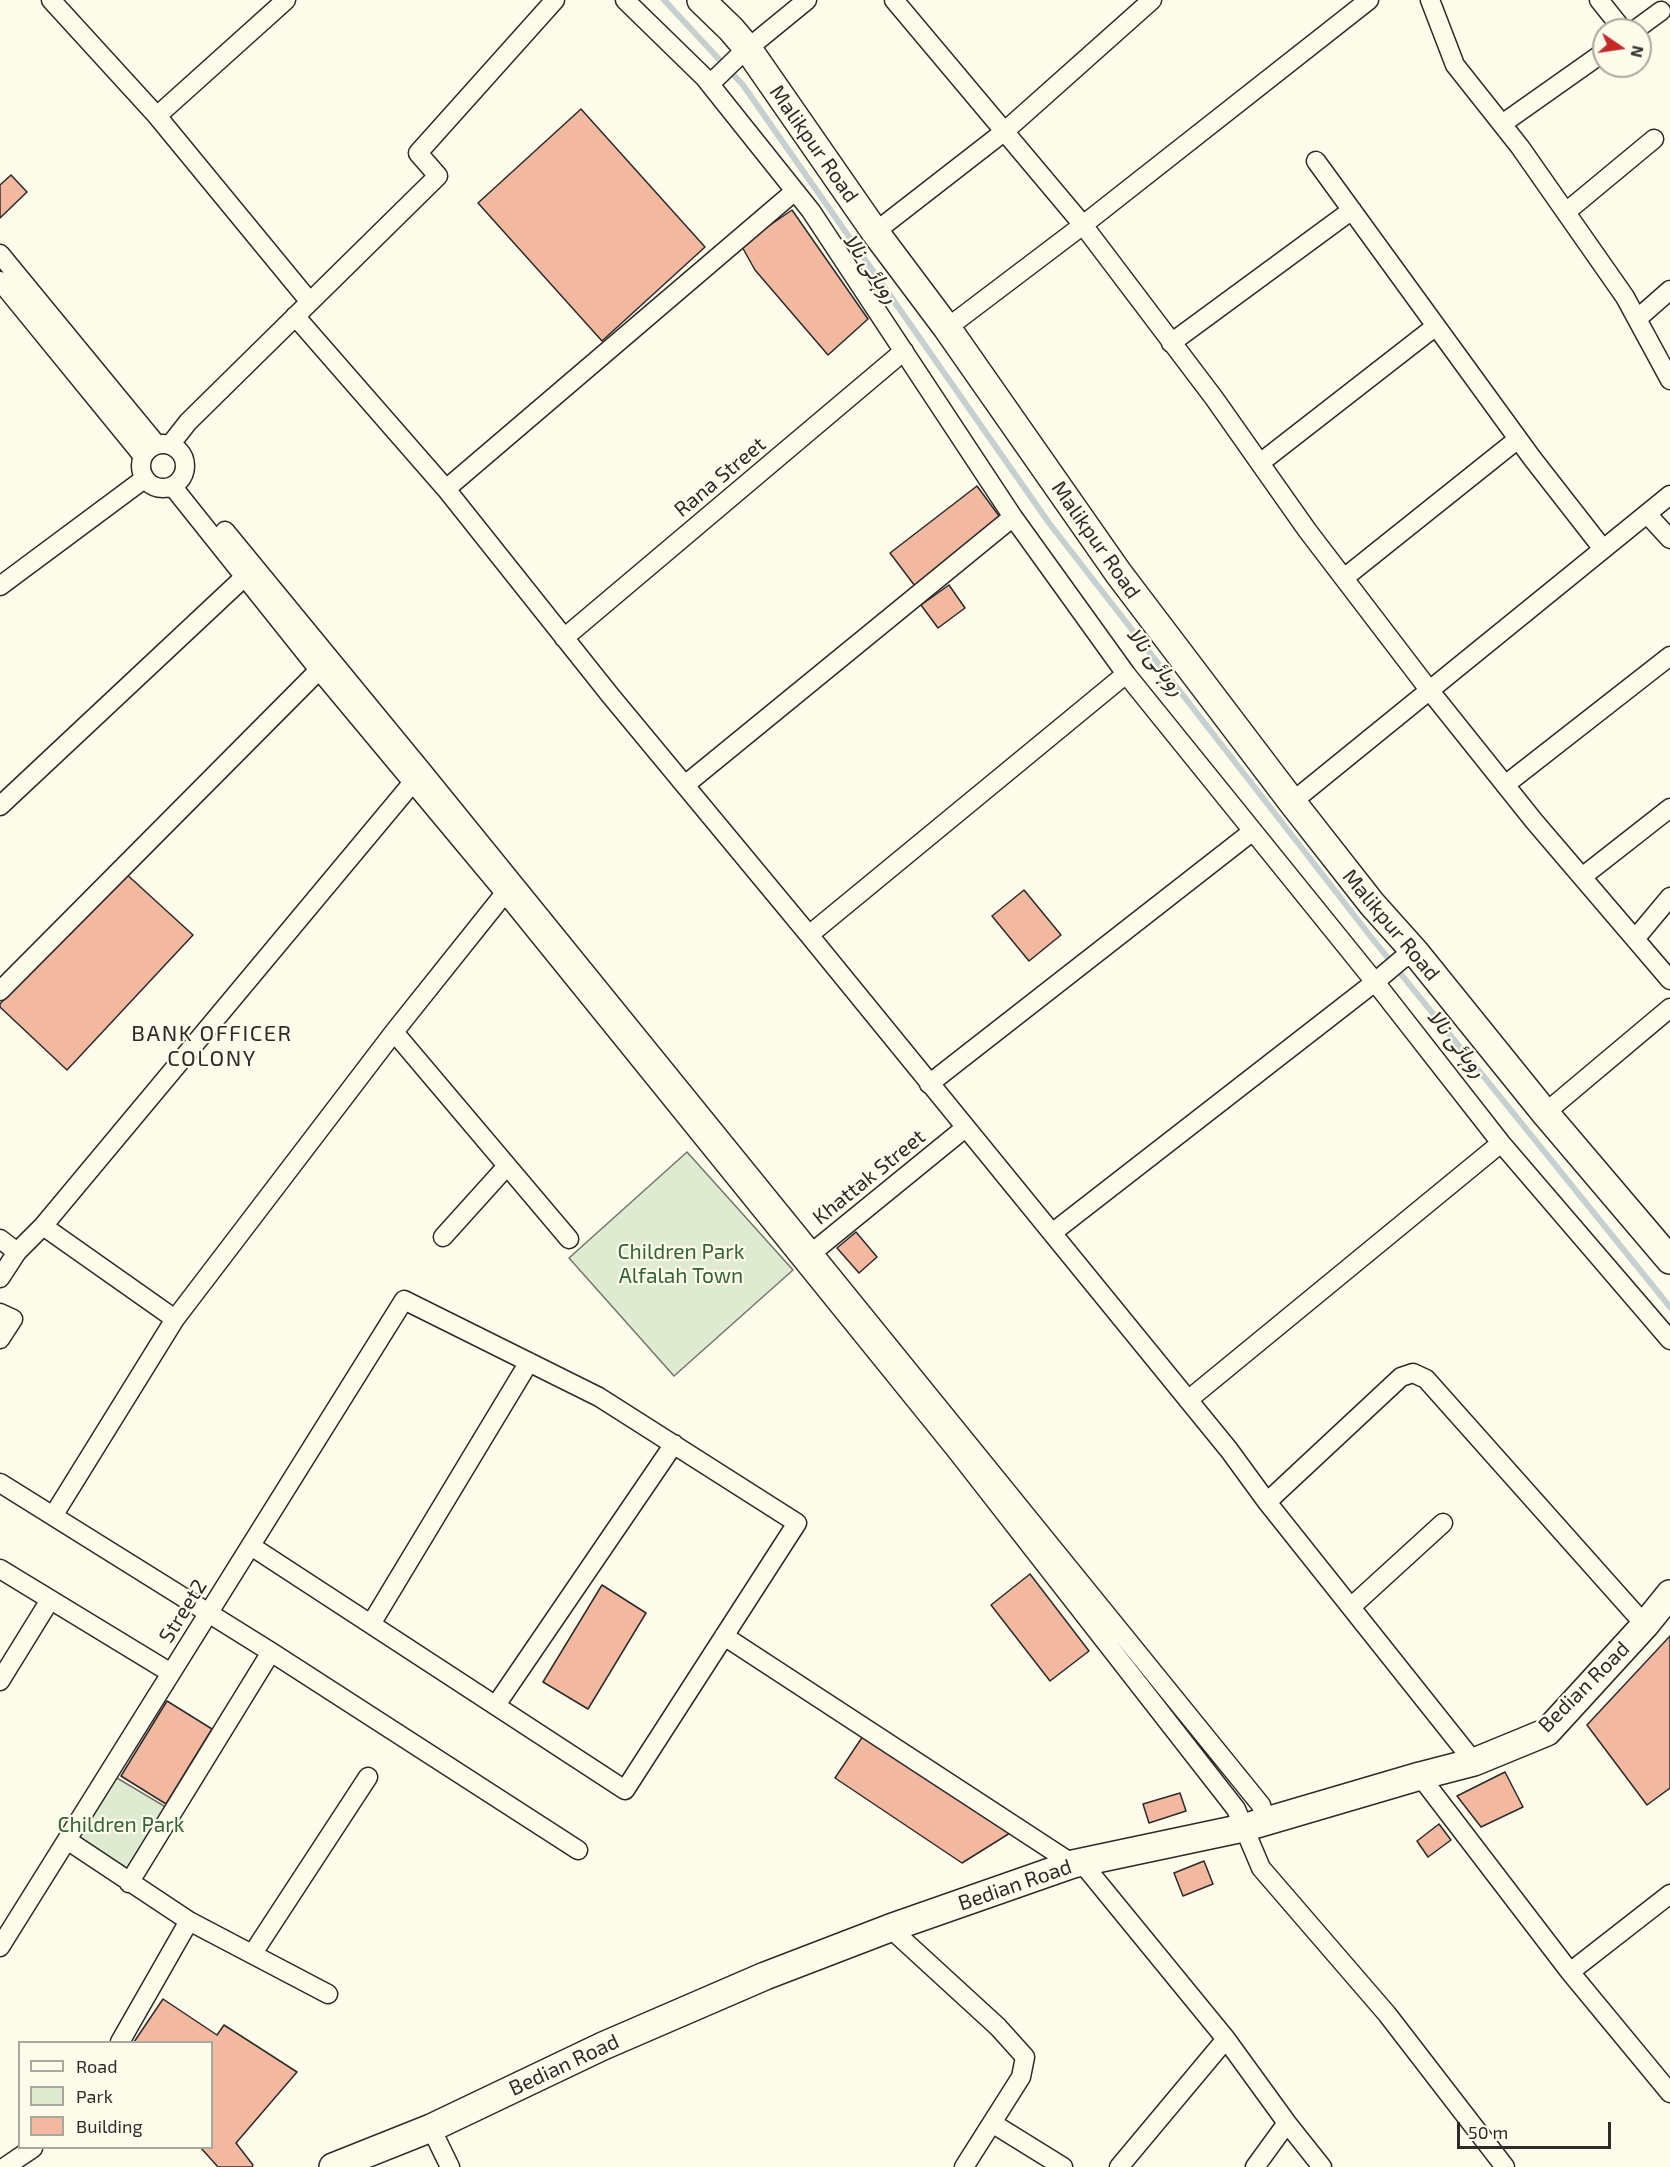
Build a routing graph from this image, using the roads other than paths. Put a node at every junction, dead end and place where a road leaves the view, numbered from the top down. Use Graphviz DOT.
graph roads {
  1 [pos="51,0"];
  2 [pos="286,0"];
  3 [pos="555,0"];
  4 [pos="625,0"];
  5 [pos="700,0"];
  6 [pos="807,0"];
  7 [pos="894,0"];
  8 [pos="1152,0"];
  9 [pos="1369,0"];
  10 [pos="1430,0"];
  11 [pos="1599,0"];
  12 [pos="1661,11"];
  13 [pos="1613,18"];
  14 [pos="1651,18"];
  15 [pos="745,52"];
  16 [pos="1592,60"];
  17 [pos="714,82"];
  18 [pos="157,116"];
  19 [pos="1502,124"];
  20 [pos="1005,131"];
  21 [pos="1654,139"];
  22 [pos="1316,161"];
  23 [pos="795,191"];
  24 [pos="1352,210"];
  25 [pos="1566,212"];
  26 [pos="1083,225"];
  27 [pos="875,232"];
  28 [pos="0,255"];
  29 [pos="0,280"];
  30 [pos="1670,290"];
  31 [pos="310,302"];
  32 [pos="295,316"];
  33 [pos="1637,319"];
  34 [pos="1436,326"];
  35 [pos="947,328"];
  36 [pos="1172,343"];
  37 [pos="904,351"];
  38 [pos="1670,380"];
  39 [pos="1518,438"];
  40 [pos="157,448"];
  41 [pos="1260,463"];
  42 [pos="144,479"];
  43 [pos="178,483"];
  44 [pos="446,489"];
  45 [pos="1670,495"];
  46 [pos="1647,514"];
  47 [pos="1012,517"];
  48 [pos="1670,539"];
  49 [pos="1604,549"];
  50 [pos="250,572"];
  51 [pos="1344,578"];
  52 [pos="0,586"];
  53 [pos="564,638"];
  54 [pos="1670,656"];
  55 [pos="324,664"];
  56 [pos="1126,674"];
  57 [pos="1430,691"];
  58 [pos="418,777"];
  59 [pos="685,785"];
  60 [pos="1505,785"];
  61 [pos="1292,802"];
  62 [pos="0,806"];
  63 [pos="1670,808"];
  64 [pos="1253,831"];
  65 [pos="1582,877"];
  66 [pos="505,893"];
  67 [pos="1670,897"];
  68 [pos="809,935"];
  69 [pos="1635,939"];
  70 [pos="1408,956"];
  71 [pos="1381,977"];
  72 [pos="1670,980"];
  73 [pos="0,991"];
  74 [pos="1670,1008"];
  75 [pos="393,1032"];
  76 [pos="929,1084"];
  77 [pos="1545,1113"];
  78 [pos="965,1128"];
  79 [pos="1501,1143"];
  80 [pos="507,1166"];
  81 [pos="43,1226"];
  82 [pos="1052,1233"];
  83 [pos="443,1237"];
  84 [pos="0,1239"];
  85 [pos="569,1239"];
  86 [pos="17,1252"];
  87 [pos="807,1257"];
  88 [pos="1670,1260"];
  89 [pos="0,1278"];
  90 [pos="0,1314"];
  91 [pos="175,1319"];
  92 [pos="0,1339"];
  93 [pos="1670,1340"];
  94 [pos="529,1362"];
  95 [pos="1188,1400"];
  96 [pos="674,1444"];
  97 [pos="0,1483"];
  98 [pos="1267,1502"];
  99 [pos="53,1516"];
  100 [pos="1443,1523"];
  101 [pos="251,1546"];
  102 [pos="0,1569"];
  103 [pos="1670,1594"];
  104 [pos="50,1600"];
  105 [pos="1351,1607"];
  106 [pos="209,1613"];
  107 [pos="371,1624"];
  108 [pos="1645,1625"];
  109 [pos="724,1636"];
  110 [pos="271,1652"];
  111 [pos="171,1673"];
  112 [pos="0,1681"];
  113 [pos="496,1705"];
  114 [pos="1181,1706"];
  115 [pos="1167,1719"];
  116 [pos="1474,1762"];
  117 [pos="1420,1776"];
  118 [pos="368,1777"];
  119 [pos="1254,1825"];
  120 [pos="67,1840"];
  121 [pos="578,1850"];
  122 [pos="1078,1864"];
  123 [pos="129,1882"];
  124 [pos="1670,1894"];
  125 [pos="189,1921"];
  126 [pos="890,1928"];
  127 [pos="0,1947"];
  128 [pos="253,1953"];
  129 [pos="1570,1972"];
  130 [pos="328,1994"];
  131 [pos="1226,2039"];
  132 [pos="121,2041"];
  133 [pos="1670,2093"];
  134 [pos="992,2123"];
  135 [pos="1287,2123"];
  136 [pos="431,2128"];
  137 [pos="31,2149"];
  138 [pos="1060,2166"];
  139 [pos="2,2167"];
  140 [pos="333,2167"];
  141 [pos="450,2167"];
  142 [pos="964,2167"];
  143 [pos="1119,2167"];
  144 [pos="1255,2167"];
  145 [pos="1322,2167"];
  146 [pos="1505,2167"];
  1 -- 18 [label="street"];
  2 -- 18 [label="street"];
  3 -- 31 [label="street"];
  4 -- 17 [label="street"];
  5 -- 15 [label="street, Malikpur Road"];
  6 -- 15 [label="street"];
  7 -- 20 [label="street"];
  8 -- 20 [label="street"];
  9 -- 26 [label="street"];
  10 -- 19 [label="street"];
  11 -- 13 [label="street"];
  12 -- 14 [label="street"];
  15 -- 17 [label="street"];
  15 -- 27 [label="street, Malikpur Road"];
  16 -- 19 [label="street"];
  17 -- 23 [label="street"];
  18 -- 31 [label="street"];
  19 -- 25 [label="street"];
  20 -- 26 [label="street"];
  20 -- 27 [label="street"];
  21 -- 25 [label="street"];
  22 -- 24 [label="street"];
  23 -- 37 [label="street"];
  23 -- 44 [label="street"];
  24 -- 34 [label="street"];
  24 -- 36 [label="street"];
  25 -- 33 [label="street"];
  26 -- 35 [label="street"];
  26 -- 36 [label="street"];
  27 -- 35 [label="street, Malikpur Road"];
  28 -- 40 [label="street"];
  29 -- 40 [label="street"];
  30 -- 33 [label="street"];
  31 -- 32 [label="street"];
  32 -- 40 [label="street"];
  32 -- 44 [label="street"];
  33 -- 38 [label="street"];
  34 -- 39 [label="street"];
  34 -- 41 [label="street"];
  35 -- 61 [label="street, Malikpur Road"];
  36 -- 41 [label="street"];
  37 -- 47 [label="street"];
  37 -- 53 [label="street, Rana Street"];
  39 -- 49 [label="street"];
  39 -- 51 [label="street"];
  40 -- 42 [label="street"];
  40 -- 43 [label="street"];
  41 -- 51 [label="street"];
  42 -- 43 [label="street"];
  42 -- 52 [label="street"];
  43 -- 50 [label="street"];
  44 -- 53 [label="street"];
  45 -- 46 [label="street"];
  46 -- 48 [label="street"];
  46 -- 49 [label="street"];
  47 -- 56 [label="street"];
  47 -- 59 [label="street"];
  49 -- 57 [label="street"];
  50 -- 55 [label="street"];
  50 -- 62 [label="street"];
  51 -- 57 [label="street"];
  53 -- 59 [label="street"];
  54 -- 60 [label="street"];
  55 -- 58 [label="street"];
  55 -- 73 [label="street"];
  56 -- 64 [label="street"];
  56 -- 68 [label="street"];
  57 -- 60 [label="street"];
  57 -- 61 [label="street"];
  58 -- 66 [label="street"];
  58 -- 81 [label="street"];
  58 -- 87 [label="street"];
  59 -- 68 [label="street"];
  60 -- 65 [label="street"];
  61 -- 70 [label="street, Malikpur Road"];
  63 -- 65 [label="street"];
  64 -- 71 [label="street"];
  64 -- 76 [label="street"];
  65 -- 69 [label="street"];
  66 -- 75 [label="street"];
  66 -- 87 [label="street"];
  67 -- 69 [label="street"];
  68 -- 76 [label="street"];
  69 -- 72 [label="street"];
  70 -- 71 [label="street"];
  70 -- 77 [label="street, Malikpur Road"];
  71 -- 79 [label="street"];
  71 -- 82 [label="street"];
  74 -- 77 [label="street"];
  75 -- 80 [label="street"];
  75 -- 91 [label="street"];
  76 -- 78 [label="street"];
  77 -- 88 [label="street, Malikpur Road"];
  78 -- 82 [label="street"];
  78 -- 87 [label="street, Khattak Street"];
  79 -- 93 [label="street"];
  79 -- 95 [label="street"];
  80 -- 83 [label="street"];
  80 -- 85 [label="street"];
  81 -- 86 [label="street"];
  81 -- 91 [label="street"];
  82 -- 95 [label="street"];
  84 -- 86 [label="street"];
  86 -- 89 [label="street"];
  87 -- 114 [label="street"];
  87 -- 115 [label="street"];
  90 -- 92 [label="street"];
  91 -- 99 [label="street"];
  94 -- 96 [label="street"];
  94 -- 101 [label="street, Street2"];
  94 -- 107 [label="street"];
  95 -- 98 [label="street"];
  96 -- 109 [label="street"];
  96 -- 113 [label="street"];
  97 -- 99 [label="street"];
  98 -- 105 [label="street"];
  98 -- 108 [label="street"];
  99 -- 106 [label="street"];
  100 -- 105 [label="street"];
  101 -- 106 [label="street, Street2"];
  101 -- 107 [label="street"];
  102 -- 104 [label="street"];
  103 -- 108 [label="street, Bedian Road"];
  104 -- 111 [label="street"];
  104 -- 112 [label="street"];
  105 -- 116 [label="street"];
  106 -- 110 [label="street"];
  106 -- 111 [label="street, Street2"];
  107 -- 113 [label="street"];
  108 -- 116 [label="street, Bedian Road"];
  109 -- 113 [label="street"];
  109 -- 122 [label="street"];
  110 -- 121 [label="street"];
  110 -- 123 [label="street"];
  111 -- 120 [label="street, Street2"];
  114 -- 115 [label="street"];
  114 -- 119 [label="street"];
  115 -- 119 [label="street"];
  116 -- 117 [label="street, Bedian Road"];
  117 -- 119 [label="street, Bedian Road"];
  117 -- 129 [label="street"];
  118 -- 128 [label="street"];
  119 -- 122 [label="street, Bedian Road"];
  119 -- 146 [label="street"];
  120 -- 123 [label="street"];
  120 -- 127 [label="street, Street2"];
  122 -- 126 [label="street, Bedian Road"];
  122 -- 131 [label="street"];
  123 -- 125 [label="street"];
  124 -- 129 [label="street"];
  125 -- 128 [label="street"];
  125 -- 132 [label="street"];
  126 -- 134 [label="street"];
  126 -- 136 [label="street, Bedian Road"];
  128 -- 130 [label="street"];
  129 -- 133 [label="street"];
  131 -- 135 [label="street"];
  131 -- 143 [label="street"];
  134 -- 138 [label="street"];
  134 -- 142 [label="street"];
  135 -- 144 [label="street"];
  135 -- 145 [label="street"];
  136 -- 140 [label="street, Bedian Road"];
  136 -- 141 [label="street"];
  137 -- 139 [label="street"];
}
